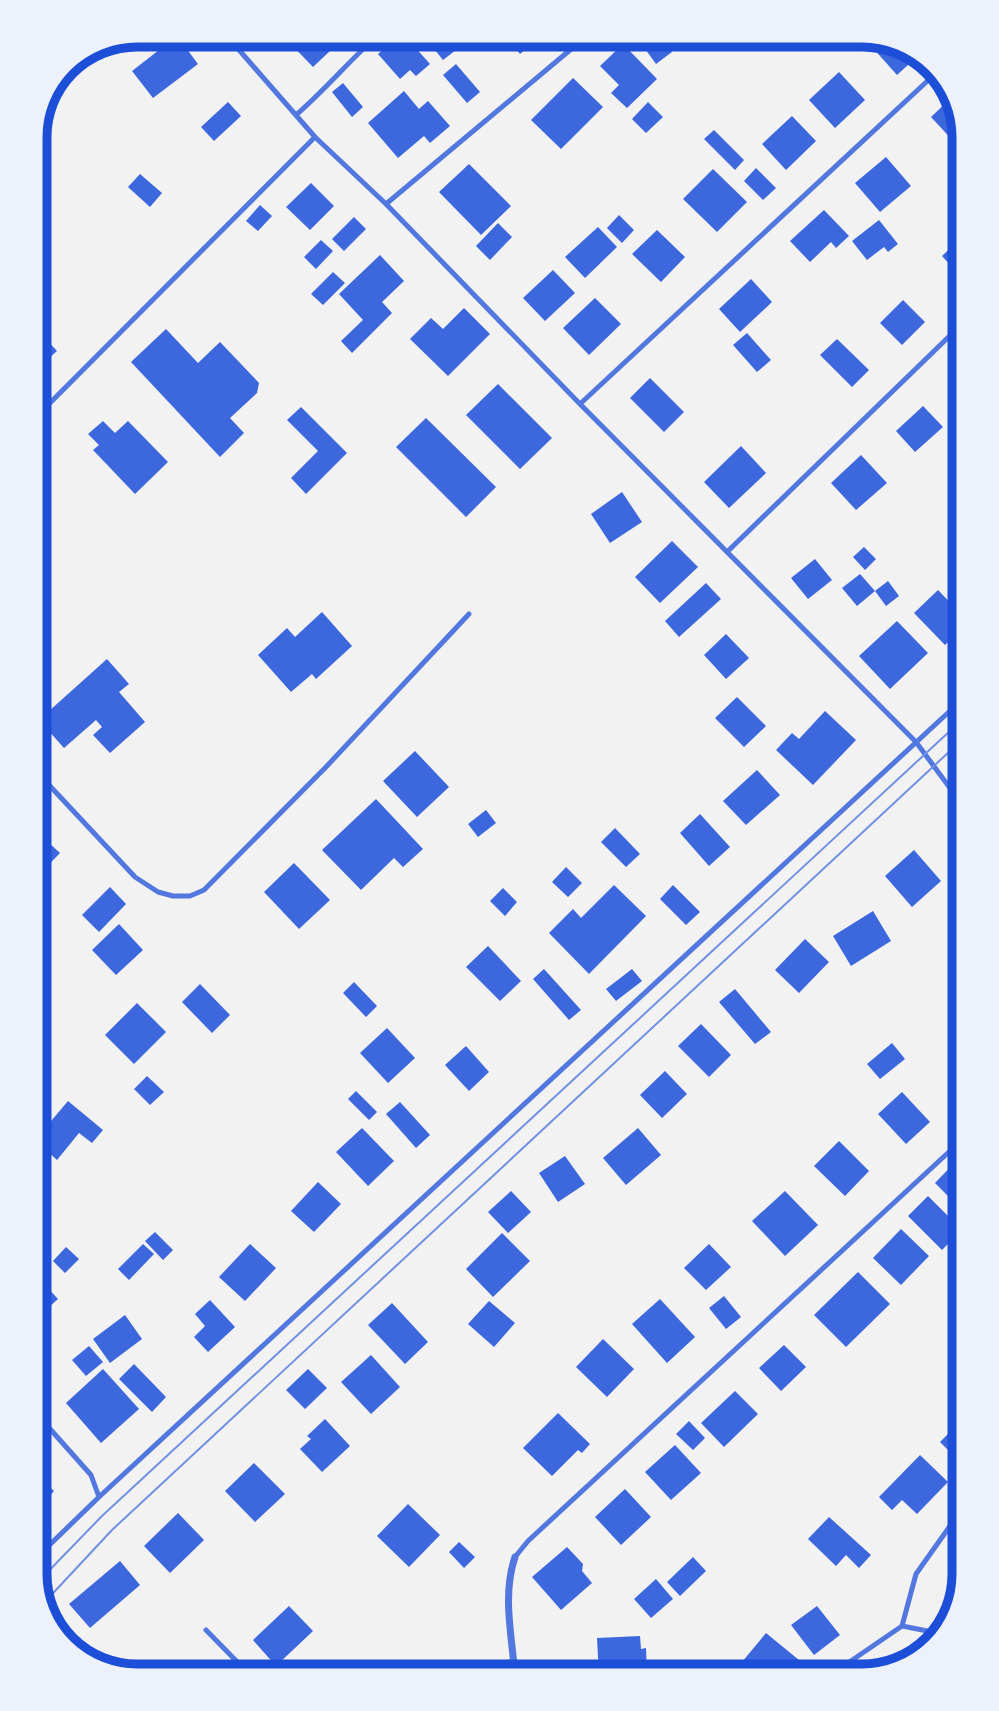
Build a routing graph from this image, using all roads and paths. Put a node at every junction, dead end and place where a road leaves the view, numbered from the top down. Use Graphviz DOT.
graph roads {
  1 [pos="236,47"];
  2 [pos="365,47"];
  3 [pos="573,47"];
  4 [pos="930,79"];
  5 [pos="296,115"];
  6 [pos="315,137"];
  7 [pos="386,204"];
  8 [pos="952,334"];
  9 [pos="580,404"];
  10 [pos="47,406"];
  11 [pos="727,552"];
  12 [pos="469,614"];
  13 [pos="952,709"];
  14 [pos="916,742"];
  15 [pos="47,783"];
  16 [pos="952,791"];
  17 [pos="952,1149"];
  18 [pos="47,1426"];
  19 [pos="99,1497"];
  20 [pos="952,1524"];
  21 [pos="47,1547"];
  22 [pos="515,1557"];
  23 [pos="902,1626"];
  24 [pos="206,1630"];
  25 [pos="930,1632"];
  26 [pos="514,1661"];
  27 [pos="239,1664"];
  28 [pos="500,1664"];
  29 [pos="514,1664"];
  30 [pos="847,1664"];
  1 -- 5 [label="lane"];
  2 -- 5 [label="lane"];
  3 -- 7 [label="lane"];
  4 -- 9 [label="lane"];
  5 -- 6 [label="lane"];
  6 -- 7 [label="lane"];
  6 -- 10 [label="lane"];
  7 -- 9 [label="lane"];
  8 -- 11 [label="lane"];
  9 -- 11 [label="lane"];
  11 -- 14 [label="lane"];
  12 -- 15 [label="lane"];
  13 -- 14 [label="lane"];
  14 -- 16 [label="lane"];
  14 -- 19 [label="lane"];
  17 -- 22 [label="lane"];
  18 -- 19 [label="lane"];
  19 -- 21 [label="lane"];
  20 -- 23 [label="lane"];
  22 -- 26 [label="street"];
  23 -- 25 [label="lane"];
  23 -- 30 [label="lane"];
  24 -- 27 [label="lane"];
  26 -- 28 [label="lane"];
  26 -- 29 [label="street"];
}
